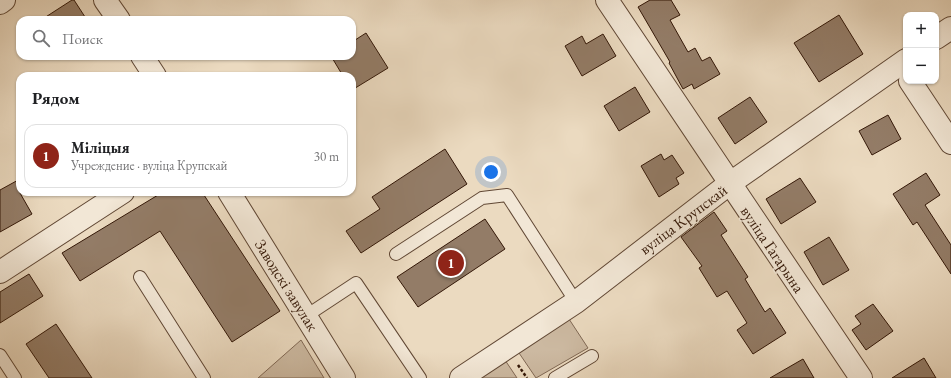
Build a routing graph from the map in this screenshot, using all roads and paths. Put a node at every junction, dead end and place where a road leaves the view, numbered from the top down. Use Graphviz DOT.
graph roads {
  1 [pos="4,0"];
  2 [pos="106,0"];
  3 [pos="607,0"];
  4 [pos="0,3"];
  5 [pos="116,16"];
  6 [pos="951,28"];
  7 [pos="939,36"];
  8 [pos="145,60"];
  9 [pos="903,71"];
  10 [pos="152,72"];
  11 [pos="914,84"];
  12 [pos="951,143"];
  13 [pos="729,184"];
  14 [pos="117,196"];
  15 [pos="231,196"];
  16 [pos="396,254"];
  17 [pos="0,272"];
  18 [pos="140,277"];
  19 [pos="576,302"];
  20 [pos="306,316"];
  21 [pos="0,355"];
  22 [pos="592,356"];
  23 [pos="16,378"];
  24 [pos="204,378"];
  25 [pos="344,378"];
  26 [pos="420,378"];
  27 [pos="461,378"];
  28 [pos="555,378"];
  29 [pos="861,378"];
  1 -- 4 [label="street"];
  2 -- 5 [label="street"];
  3 -- 13 [label="street, вуліца Гагарына"];
  6 -- 7 [label="street"];
  8 -- 10 [label="street"];
  9 -- 13 [label="street, вуліца Крупскай"];
  11 -- 12 [label="street"];
  13 -- 19 [label="street, вуліца Крупскай"];
  13 -- 29 [label="street, вуліца Гагарына"];
  14 -- 17 [label="street"];
  15 -- 20 [label="street, Заводскі завулак"];
  16 -- 19 [label="lane"];
  18 -- 24 [label="lane"];
  19 -- 27 [label="street, вуліца Крупскай"];
  20 -- 25 [label="street, Заводскі завулак"];
  20 -- 26 [label="lane"];
  21 -- 23 [label="lane"];
  22 -- 28 [label="lane"];
}
